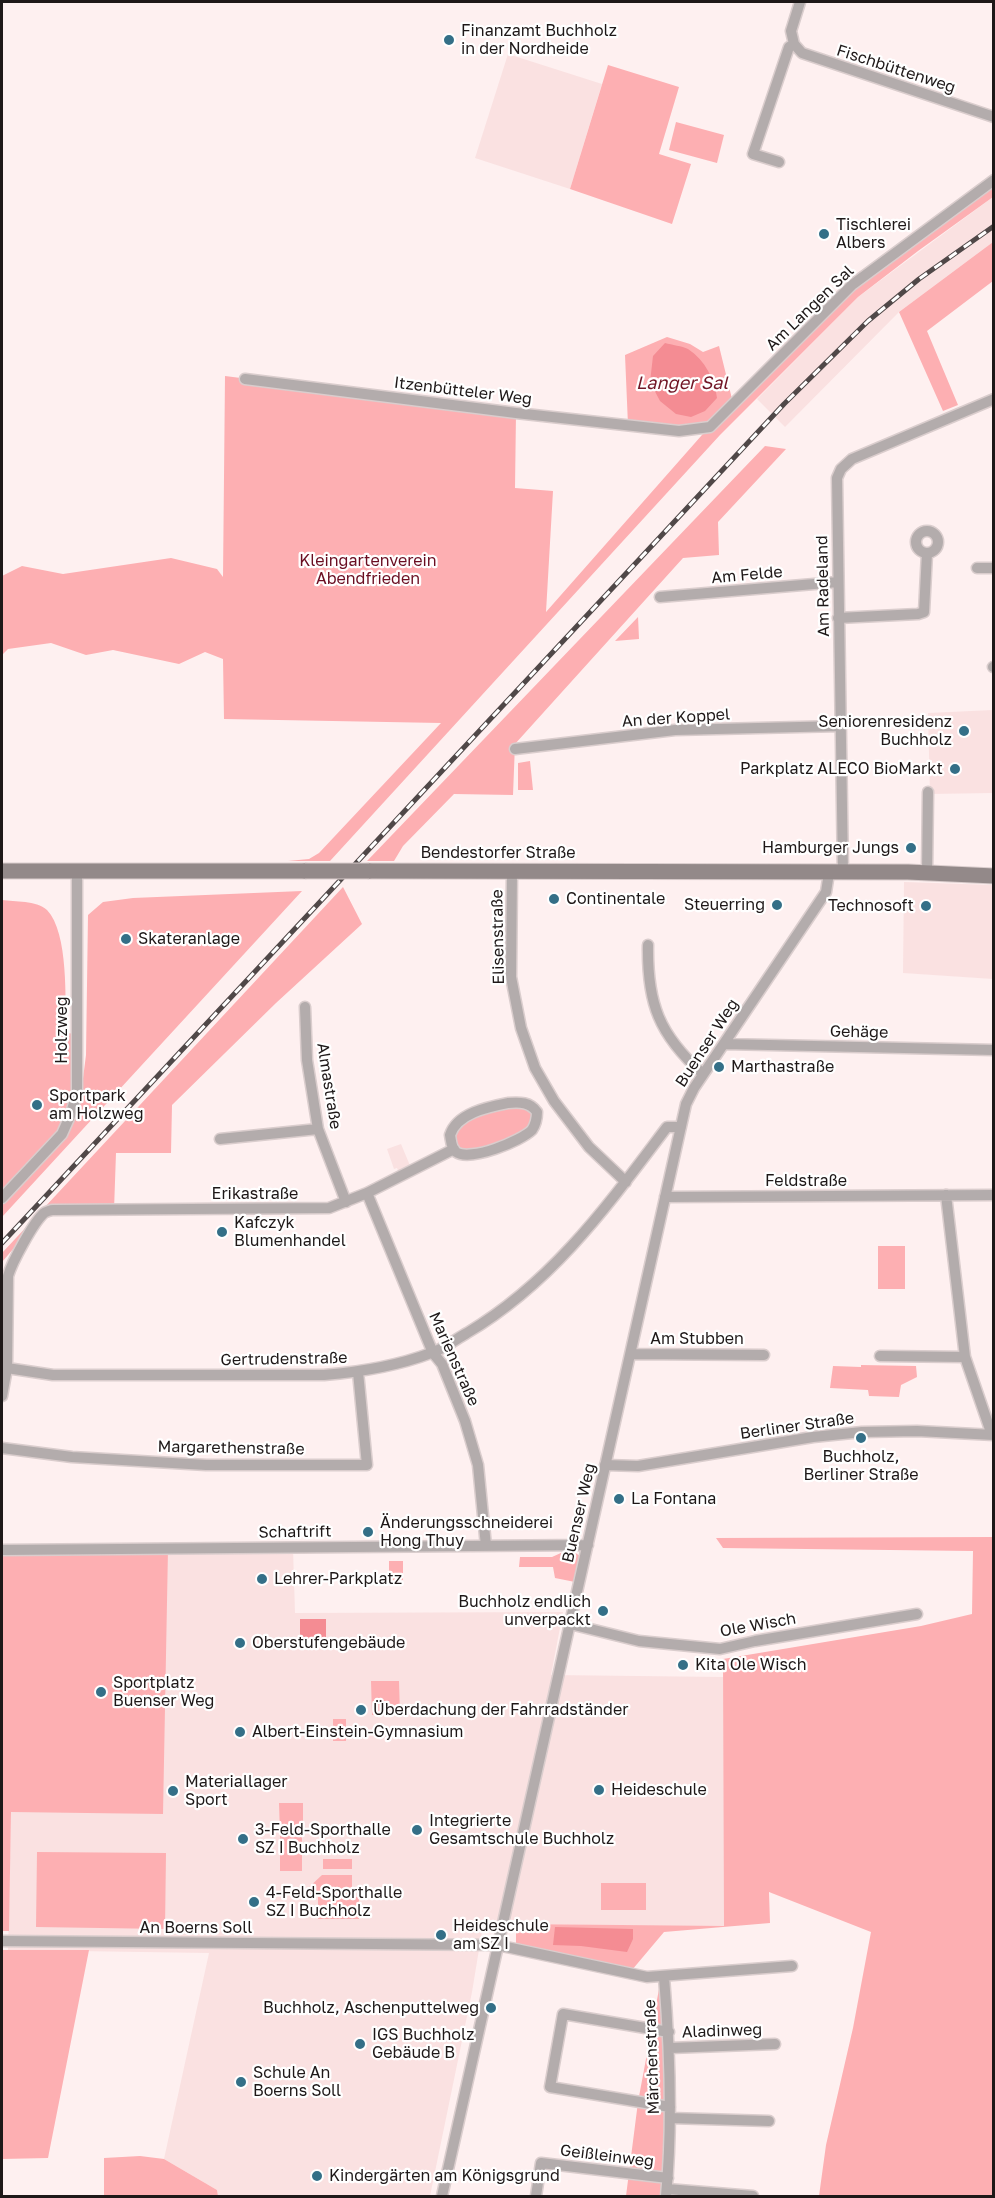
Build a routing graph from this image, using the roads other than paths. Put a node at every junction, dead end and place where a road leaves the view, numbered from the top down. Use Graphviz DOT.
graph roads {
  1 [pos="800,2"];
  2 [pos="794,44"];
  3 [pos="993,117"];
  4 [pos="779,162"];
  5 [pos="993,180"];
  6 [pos="245,378"];
  7 [pos="993,399"];
  8 [pos="679,431"];
  9 [pos="927,553"];
  10 [pos="977,568"];
  11 [pos="993,568"];
  12 [pos="838,582"];
  13 [pos="660,597"];
  14 [pos="838,618"];
  15 [pos="841,726"];
  16 [pos="515,749"];
  17 [pos="928,792"];
  18 [pos="2,871"];
  19 [pos="512,871"];
  20 [pos="77,872"];
  21 [pos="836,873"];
  22 [pos="927,873"];
  23 [pos="993,876"];
  24 [pos="648,945"];
  25 [pos="305,1007"];
  26 [pos="724,1044"];
  27 [pos="993,1050"];
  28 [pos="703,1074"];
  29 [pos="554,1101"];
  30 [pos="537,1112"];
  31 [pos="681,1127"];
  32 [pos="318,1129"];
  33 [pos="220,1139"];
  34 [pos="453,1149"];
  35 [pos="626,1182"];
  36 [pos="367,1193"];
  37 [pos="946,1195"];
  38 [pos="993,1195"];
  39 [pos="665,1197"];
  40 [pos="2,1198"];
  41 [pos="346,1202"];
  42 [pos="433,1353"];
  43 [pos="631,1354"];
  44 [pos="764,1354"];
  45 [pos="880,1356"];
  46 [pos="965,1357"];
  47 [pos="7,1368"];
  48 [pos="358,1372"];
  49 [pos="2,1396"];
  50 [pos="993,1435"];
  51 [pos="2,1448"];
  52 [pos="606,1465"];
  53 [pos="588,1545"];
  54 [pos="486,1546"];
  55 [pos="2,1550"];
  56 [pos="917,1614"];
  57 [pos="570,1624"];
  58 [pos="2,1941"];
  59 [pos="497,1945"];
  60 [pos="792,1966"];
  61 [pos="664,1977"];
  62 [pos="669,2031"];
  63 [pos="775,2044"];
  64 [pos="670,2048"];
  65 [pos="670,2113"];
  66 [pos="770,2121"];
  67 [pos="667,2188"];
  68 [pos="442,2196"];
  69 [pos="536,2196"];
  70 [pos="753,2196"];
  1 -- 2 [label="street"];
  2 -- 3 [label="street, Fischbüttenweg"];
  2 -- 4 [label="street"];
  5 -- 8 [label="street, Am Langen Sal"];
  6 -- 8 [label="street, Itzenbütteler Weg"];
  7 -- 12 [label="street, Am Radeland"];
  9 -- 14 [label="street"];
  10 -- 11 [label="street"];
  12 -- 13 [label="street, Am Felde"];
  12 -- 14 [label="street, Am Radeland"];
  14 -- 15 [label="street, Am Radeland"];
  15 -- 16 [label="street, An der Koppel"];
  15 -- 21 [label="street, Am Radeland"];
  17 -- 22 [label="street"];
  18 -- 20 [label="street, Bendestorfer Straße"];
  19 -- 20 [label="street, Bendestorfer Straße, bridge"];
  19 -- 21 [label="street, Bendestorfer Straße"];
  19 -- 29 [label="street, Elisenstraße"];
  20 -- 40 [label="street, Holzweg"];
  21 -- 22 [label="street, Bendestorfer Straße"];
  21 -- 26 [label="street, Buenser Weg"];
  22 -- 23 [label="street, Bendestorfer Straße"];
  24 -- 28 [label="street"];
  25 -- 32 [label="street, Almastraße"];
  26 -- 27 [label="street, Gehäge"];
  26 -- 28 [label="street, Buenser Weg"];
  28 -- 31 [label="street, Buenser Weg"];
  29 -- 30 [label="street"];
  29 -- 35 [label="street, Elisenstraße"];
  30 -- 34 [label="street"];
  30 -- 34 [label="street"];
  31 -- 35 [label="street, Gertrudenstraße"];
  31 -- 39 [label="street, Buenser Weg"];
  32 -- 33 [label="street"];
  32 -- 41 [label="street, Almastraße"];
  34 -- 36 [label="street, Erikastraße"];
  35 -- 42 [label="street, Gertrudenstraße"];
  36 -- 41 [label="street, Erikastraße"];
  36 -- 42 [label="street, Marienstraße"];
  37 -- 38 [label="street, Feldstraße"];
  37 -- 39 [label="street, Feldstraße"];
  37 -- 46 [label="street"];
  39 -- 43 [label="street, Buenser Weg"];
  41 -- 47 [label="street, Erikastraße"];
  42 -- 48 [label="street, Gertrudenstraße"];
  42 -- 54 [label="street, Marienstraße"];
  43 -- 44 [label="street, Am Stubben"];
  43 -- 52 [label="street, Buenser Weg"];
  45 -- 46 [label="street"];
  46 -- 50 [label="street"];
  47 -- 48 [label="street, Gertrudenstraße"];
  47 -- 49 [label="street"];
  48 -- 51 [label="street, Margarethenstraße"];
  50 -- 52 [label="street, Berliner Straße"];
  52 -- 53 [label="street, Buenser Weg"];
  53 -- 54 [label="street, Schaftrift"];
  53 -- 57 [label="street, Buenser Weg"];
  54 -- 55 [label="street, Schaftrift"];
  56 -- 57 [label="street, Ole Wisch"];
  57 -- 59 [label="street, Buenser Weg"];
  58 -- 59 [label="street, An Boerns Soll"];
  59 -- 61 [label="street, Märchenstraße"];
  59 -- 68 [label="street, Buenser Weg"];
  60 -- 61 [label="street"];
  61 -- 62 [label="street, Märchenstraße"];
  62 -- 64 [label="street, Märchenstraße"];
  62 -- 65 [label="street"];
  63 -- 64 [label="street, Aladinweg"];
  64 -- 65 [label="street, Märchenstraße"];
  65 -- 66 [label="street"];
  65 -- 67 [label="street, Märchenstraße"];
  67 -- 69 [label="street, Geißleinweg"];
  67 -- 70 [label="street"];
}
